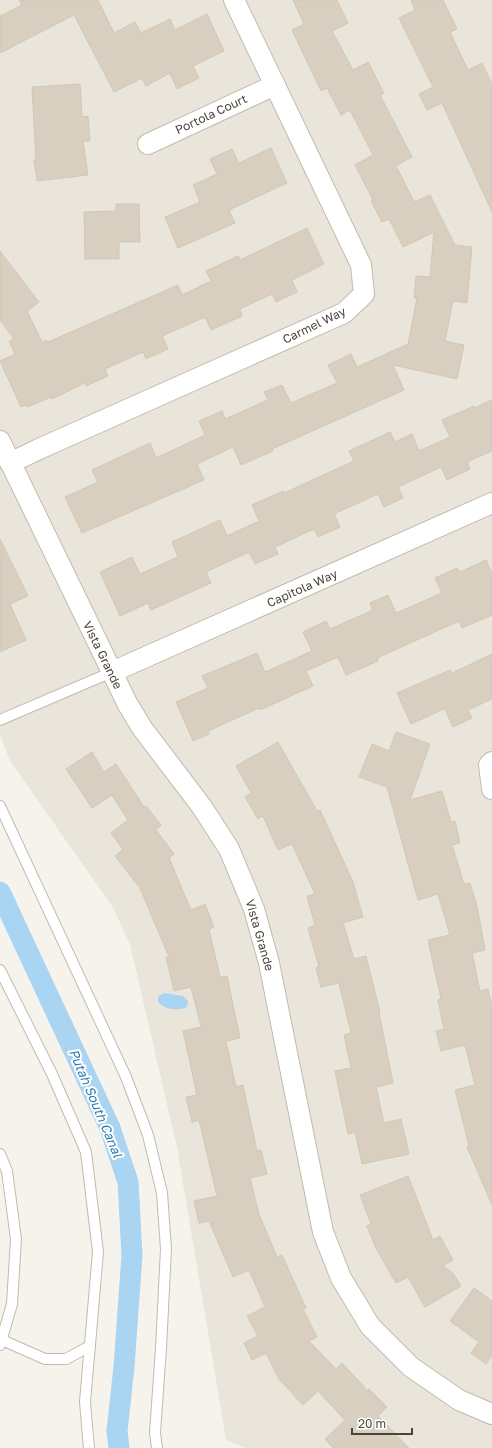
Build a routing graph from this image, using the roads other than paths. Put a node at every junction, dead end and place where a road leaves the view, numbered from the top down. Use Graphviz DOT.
graph roads {
  1 [pos="234,0"];
  2 [pos="275,85"];
  3 [pos="148,144"];
  4 [pos="0,441"];
  5 [pos="10,464"];
  6 [pos="492,503"];
  7 [pos="112,672"];
  8 [pos="0,720"];
  9 [pos="492,762"];
  10 [pos="492,789"];
  11 [pos="0,806"];
  12 [pos="0,970"];
  13 [pos="0,1154"];
  14 [pos="1,1343"];
  15 [pos="90,1346"];
  16 [pos="492,1414"];
  17 [pos="89,1448"];
  18 [pos="157,1448"];
  1 -- 2 [label="street, Carmel Way"];
  2 -- 3 [label="street, Portola Court"];
  2 -- 5 [label="street, Carmel Way"];
  4 -- 5 [label="street, Vista Grande"];
  5 -- 7 [label="street, Vista Grande"];
  6 -- 7 [label="street, Capitola Way"];
  7 -- 8 [label="lane"];
  7 -- 16 [label="street, Vista Grande"];
  9 -- 10 [label="street"];
  11 -- 18 [label="lane"];
  12 -- 15 [label="lane"];
  13 -- 14 [label="lane"];
  14 -- 15 [label="lane"];
  15 -- 17 [label="lane"];
}
